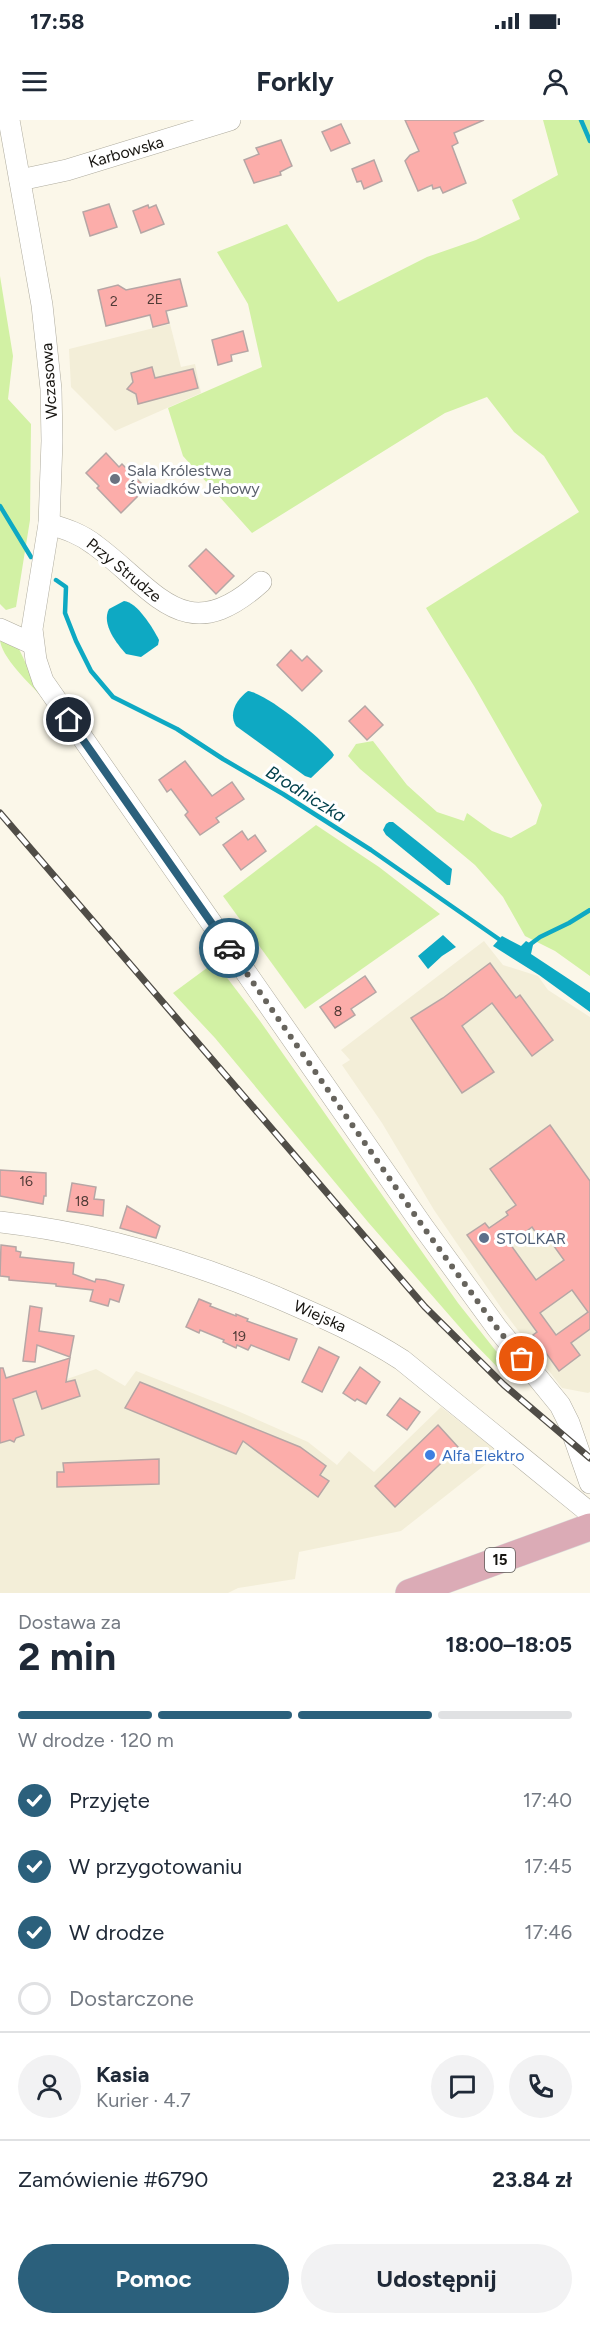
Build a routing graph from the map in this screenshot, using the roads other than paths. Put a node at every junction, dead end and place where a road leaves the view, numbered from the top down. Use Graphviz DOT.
graph roads {
  1 [pos="9,120"];
  2 [pos="230,120"];
  3 [pos="20,180"];
  4 [pos="49,524"];
  5 [pos="261,582"];
  6 [pos="0,629"];
  7 [pos="33,644"];
  8 [pos="0,1222"];
  9 [pos="590,1483"];
  10 [pos="590,1513"];
  11 [pos="590,1527"];
  12 [pos="409,1593"];
  1 -- 3 [label="street, Wczasowa"];
  2 -- 3 [label="street, Karbowska"];
  3 -- 4 [label="street, Wczasowa"];
  4 -- 5 [label="street, Przy Strudze"];
  4 -- 7 [label="street, Wczasowa"];
  6 -- 7 [label="street"];
  7 -- 9 [label="street, Wczasowa"];
  8 -- 10 [label="street, Wiejska"];
  11 -- 12 [label="main road, 15"];
}
